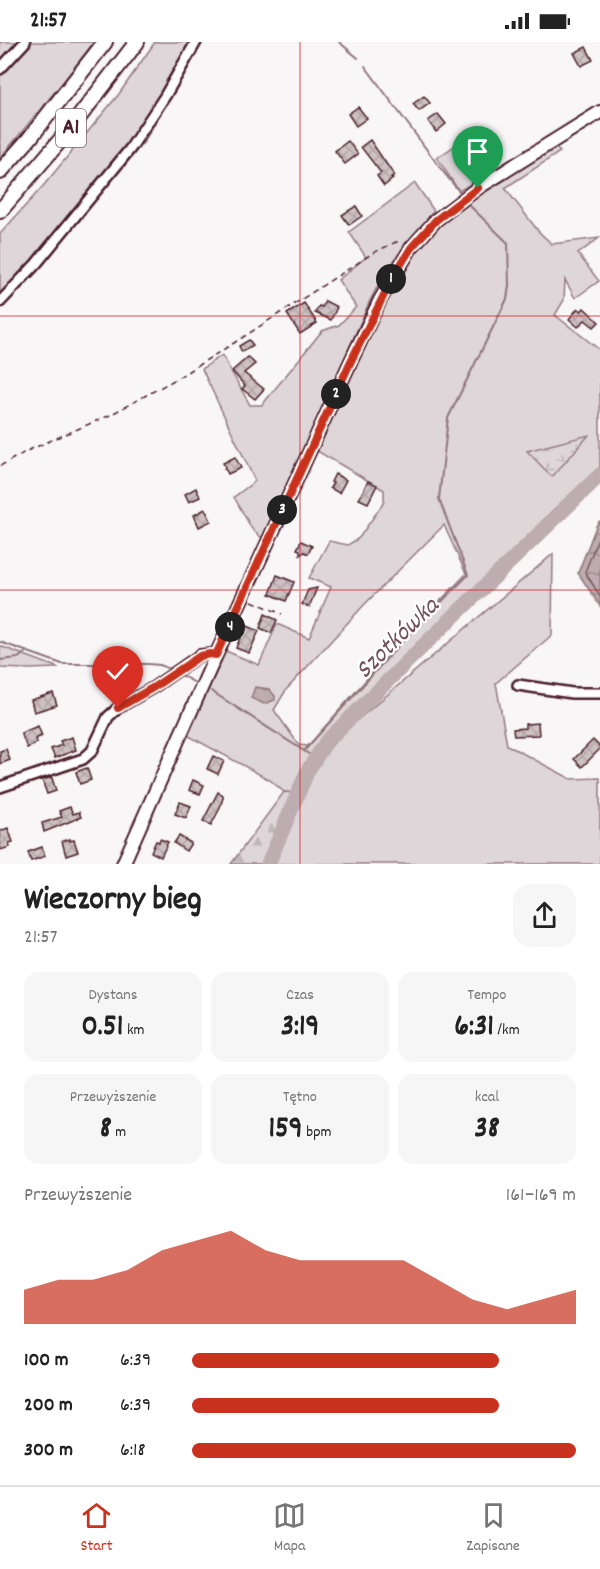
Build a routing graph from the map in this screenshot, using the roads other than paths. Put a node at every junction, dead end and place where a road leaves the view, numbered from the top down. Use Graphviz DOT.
graph roads {
  1 [pos="25,42"];
  2 [pos="105,42"];
  3 [pos="137,42"];
  4 [pos="196,42"];
  5 [pos="0,69"];
  6 [pos="600,112"];
  7 [pos="0,172"];
  8 [pos="0,211"];
  9 [pos="0,302"];
  10 [pos="210,654"];
  11 [pos="518,684"];
  12 [pos="600,693"];
  13 [pos="0,788"];
  14 [pos="123,864"];
  1 -- 5 [label="street"];
  2 -- 7 [label="highway, A1"];
  3 -- 8 [label="highway, A1"];
  4 -- 9 [label="street"];
  6 -- 10 [label="main road"];
  10 -- 13 [label="street"];
  10 -- 14 [label="main road"];
  11 -- 12 [label="street"];
}
